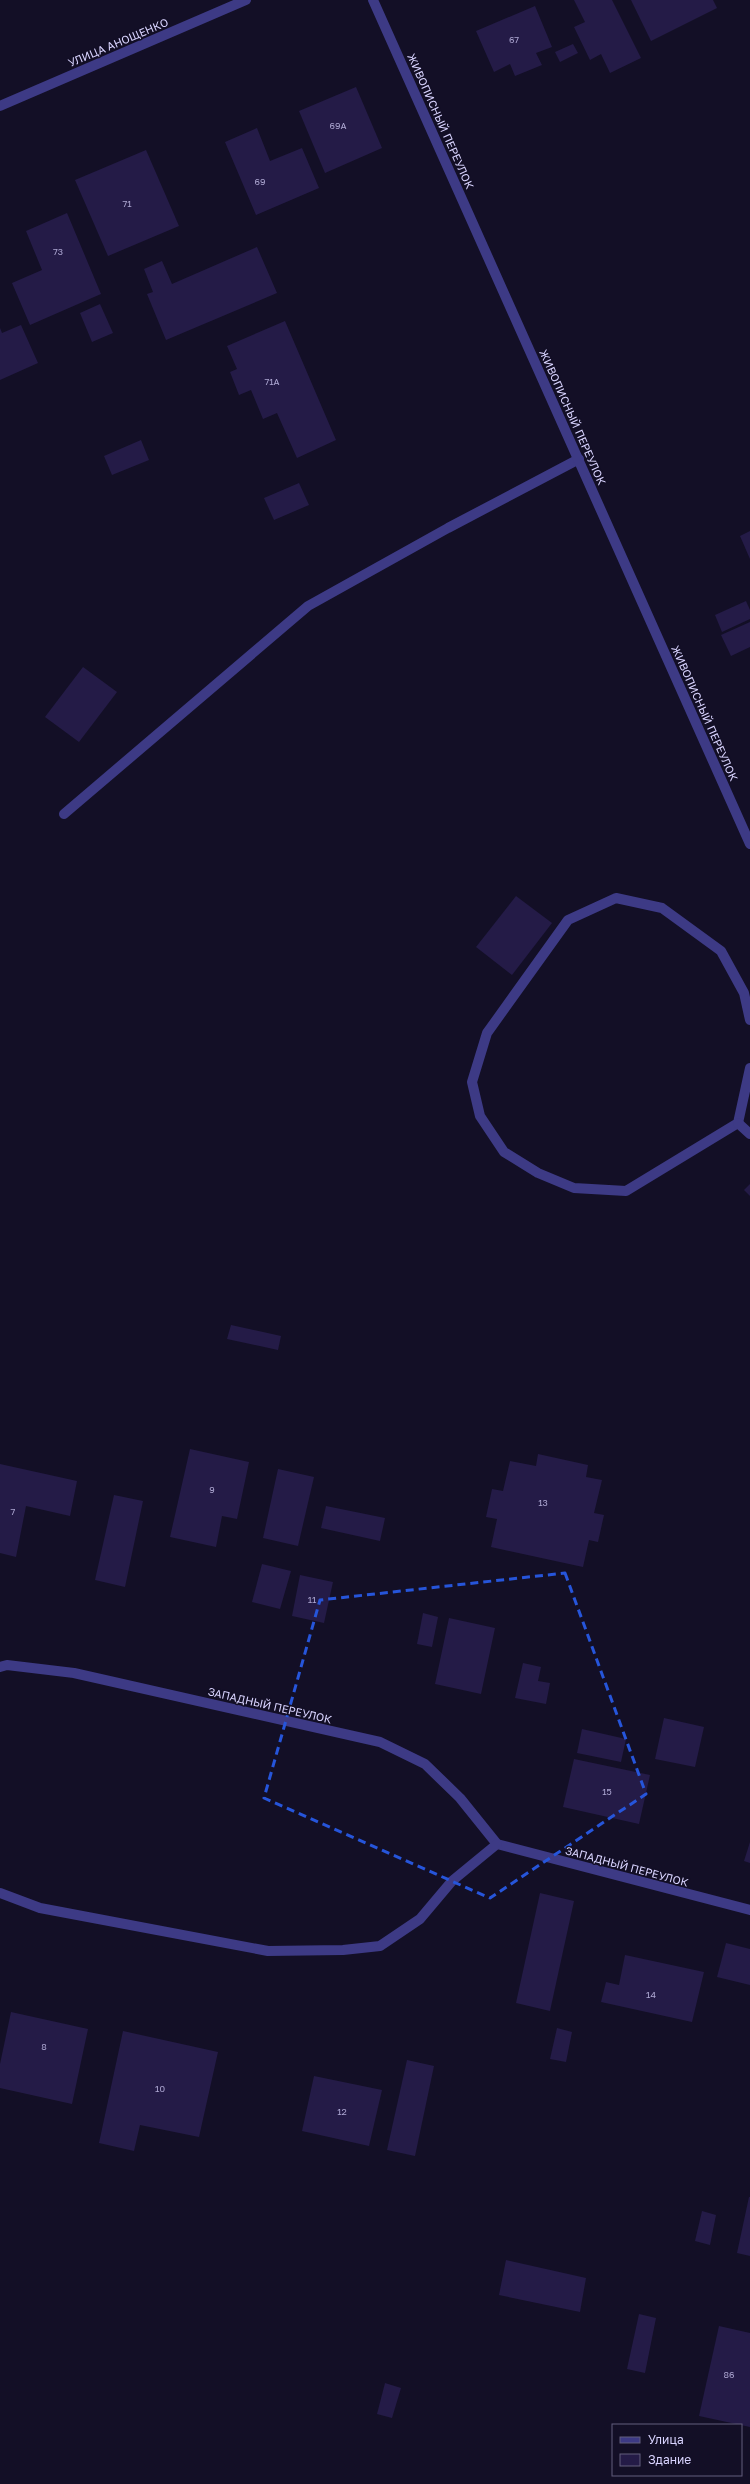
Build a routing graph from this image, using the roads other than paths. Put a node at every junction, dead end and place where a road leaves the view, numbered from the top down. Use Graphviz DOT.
graph roads {
  1 [pos="246,0"];
  2 [pos="373,0"];
  3 [pos="0,106"];
  4 [pos="579,459"];
  5 [pos="64,814"];
  6 [pos="750,844"];
  7 [pos="750,1020"];
  8 [pos="750,1068"];
  9 [pos="738,1123"];
  10 [pos="750,1134"];
  11 [pos="0,1667"];
  12 [pos="497,1844"];
  13 [pos="0,1893"];
  14 [pos="750,1910"];
  1 -- 3 [label="street, УЛИЦА АНОЩЕНКО"];
  2 -- 4 [label="street, ЖИВОПИСНЫЙ ПЕРЕУЛОК"];
  4 -- 5 [label="street"];
  4 -- 6 [label="street, ЖИВОПИСНЫЙ ПЕРЕУЛОК"];
  7 -- 9 [label="street"];
  8 -- 9 [label="street"];
  9 -- 10 [label="street"];
  11 -- 12 [label="street, ЗАПАДНЫЙ ПЕРЕУЛОК"];
  12 -- 13 [label="street"];
  12 -- 14 [label="street, ЗАПАДНЫЙ ПЕРЕУЛОК"];
}
